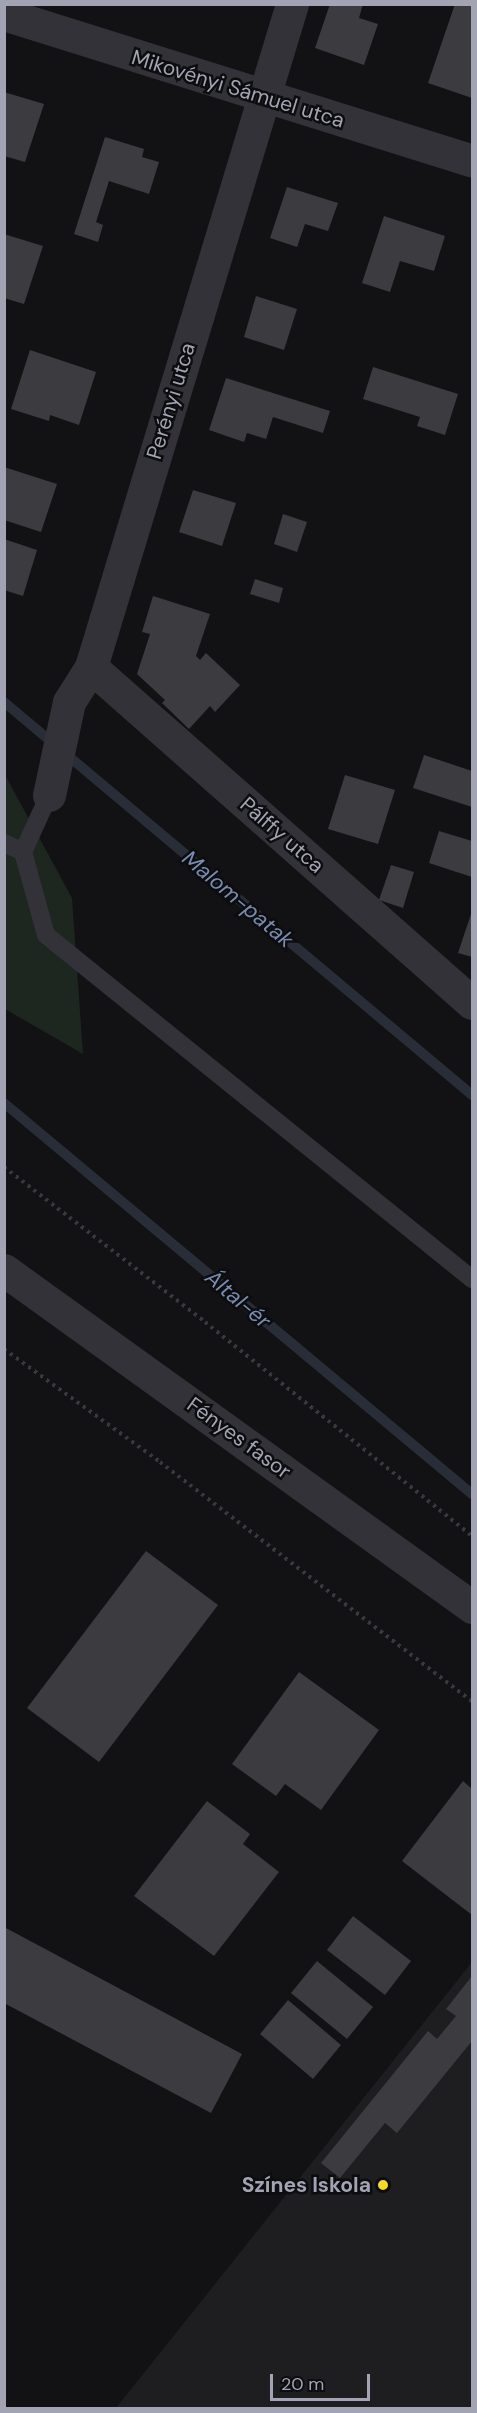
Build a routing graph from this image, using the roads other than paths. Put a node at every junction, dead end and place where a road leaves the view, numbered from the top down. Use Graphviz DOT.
graph roads {
  1 [pos="292,4"];
  2 [pos="4,14"];
  3 [pos="263,97"];
  4 [pos="472,161"];
  5 [pos="92,667"];
  6 [pos="49,795"];
  7 [pos="4,843"];
  8 [pos="23,852"];
  9 [pos="472,1004"];
  10 [pos="4,1270"];
  11 [pos="472,1279"];
  12 [pos="472,1607"];
  1 -- 3 [label="street, Perényi utca"];
  2 -- 3 [label="street, Mikovényi Sámuel utca"];
  3 -- 4 [label="street, Mikovényi Sámuel utca"];
  3 -- 5 [label="street, Perényi utca"];
  5 -- 6 [label="street, Perényi utca"];
  5 -- 9 [label="street, Pálffy utca"];
  6 -- 8 [label="lane"];
  7 -- 8 [label="lane"];
  8 -- 11 [label="lane"];
  10 -- 12 [label="street, Fényes fasor"];
}
